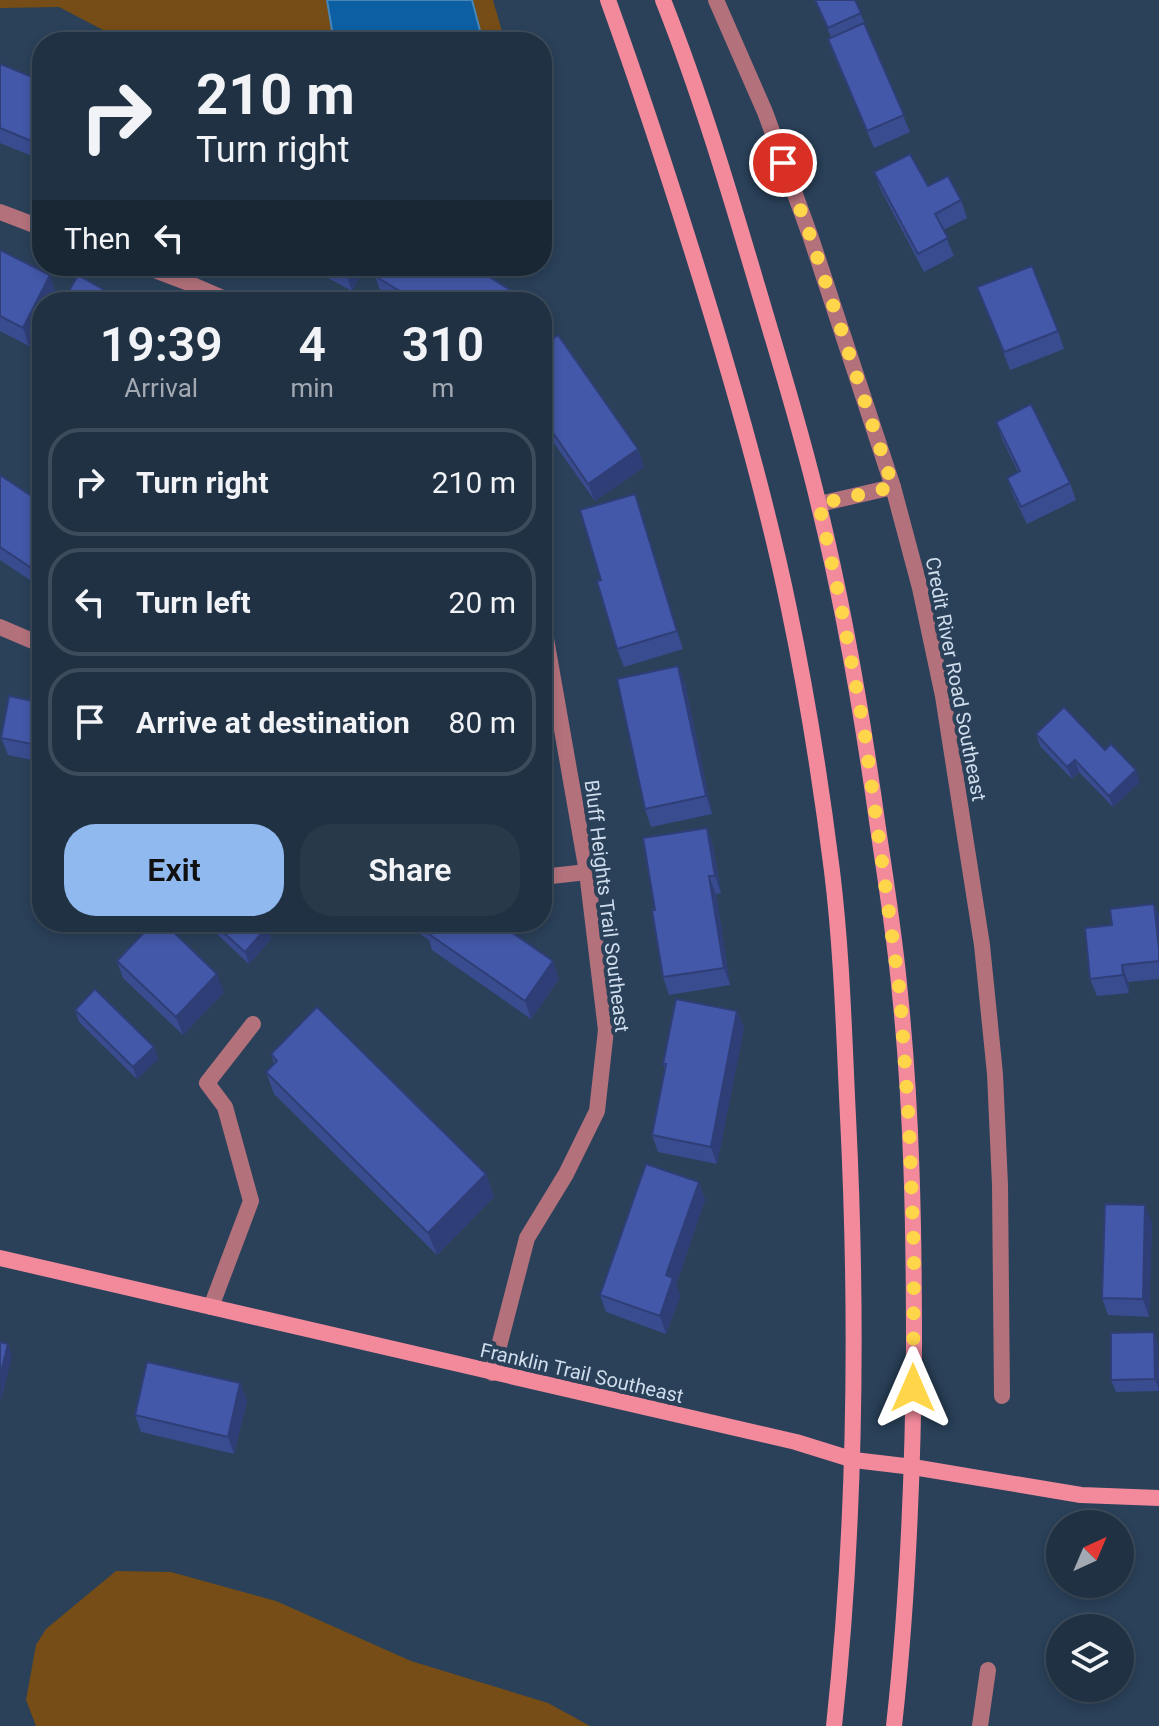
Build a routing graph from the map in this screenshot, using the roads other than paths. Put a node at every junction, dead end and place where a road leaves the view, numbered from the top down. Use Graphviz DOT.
graph roads {
  1 [pos="608,0"];
  2 [pos="663,0"];
  3 [pos="716,0"];
  4 [pos="0,212"];
  5 [pos="32,224"];
  6 [pos="170,276"];
  7 [pos="209,292"];
  8 [pos="893,487"];
  9 [pos="819,504"];
  10 [pos="0,627"];
  11 [pos="32,641"];
  12 [pos="552,673"];
  13 [pos="587,872"];
  14 [pos="552,876"];
  15 [pos="253,1024"];
  16 [pos="0,1258"];
  17 [pos="211,1307"];
  18 [pos="492,1373"];
  19 [pos="1002,1396"];
  20 [pos="854,1460"];
  21 [pos="913,1467"];
  22 [pos="1159,1498"];
  23 [pos="988,1670"];
  24 [pos="834,1726"];
  25 [pos="894,1726"];
  26 [pos="980,1726"];
  1 -- 20 [label="main road"];
  2 -- 9 [label="main road"];
  3 -- 8 [label="street, Credit River Road Southeast"];
  4 -- 5 [label="street"];
  6 -- 7 [label="street"];
  8 -- 9 [label="street"];
  8 -- 19 [label="street, Credit River Road Southeast"];
  9 -- 21 [label="main road"];
  10 -- 11 [label="street"];
  12 -- 13 [label="street, Bluff Heights Trail Southeast"];
  13 -- 14 [label="street"];
  13 -- 18 [label="street, Bluff Heights Trail Southeast"];
  15 -- 17 [label="street"];
  16 -- 17 [label="main road, Franklin Trail Southeast"];
  17 -- 18 [label="main road, Franklin Trail Southeast"];
  18 -- 20 [label="main road, Franklin Trail Southeast"];
  20 -- 21 [label="main road, Franklin Trail Southeast"];
  20 -- 24 [label="main road"];
  21 -- 22 [label="main road, Franklin Trail Southeast"];
  21 -- 25 [label="main road"];
  23 -- 26 [label="street"];
}
